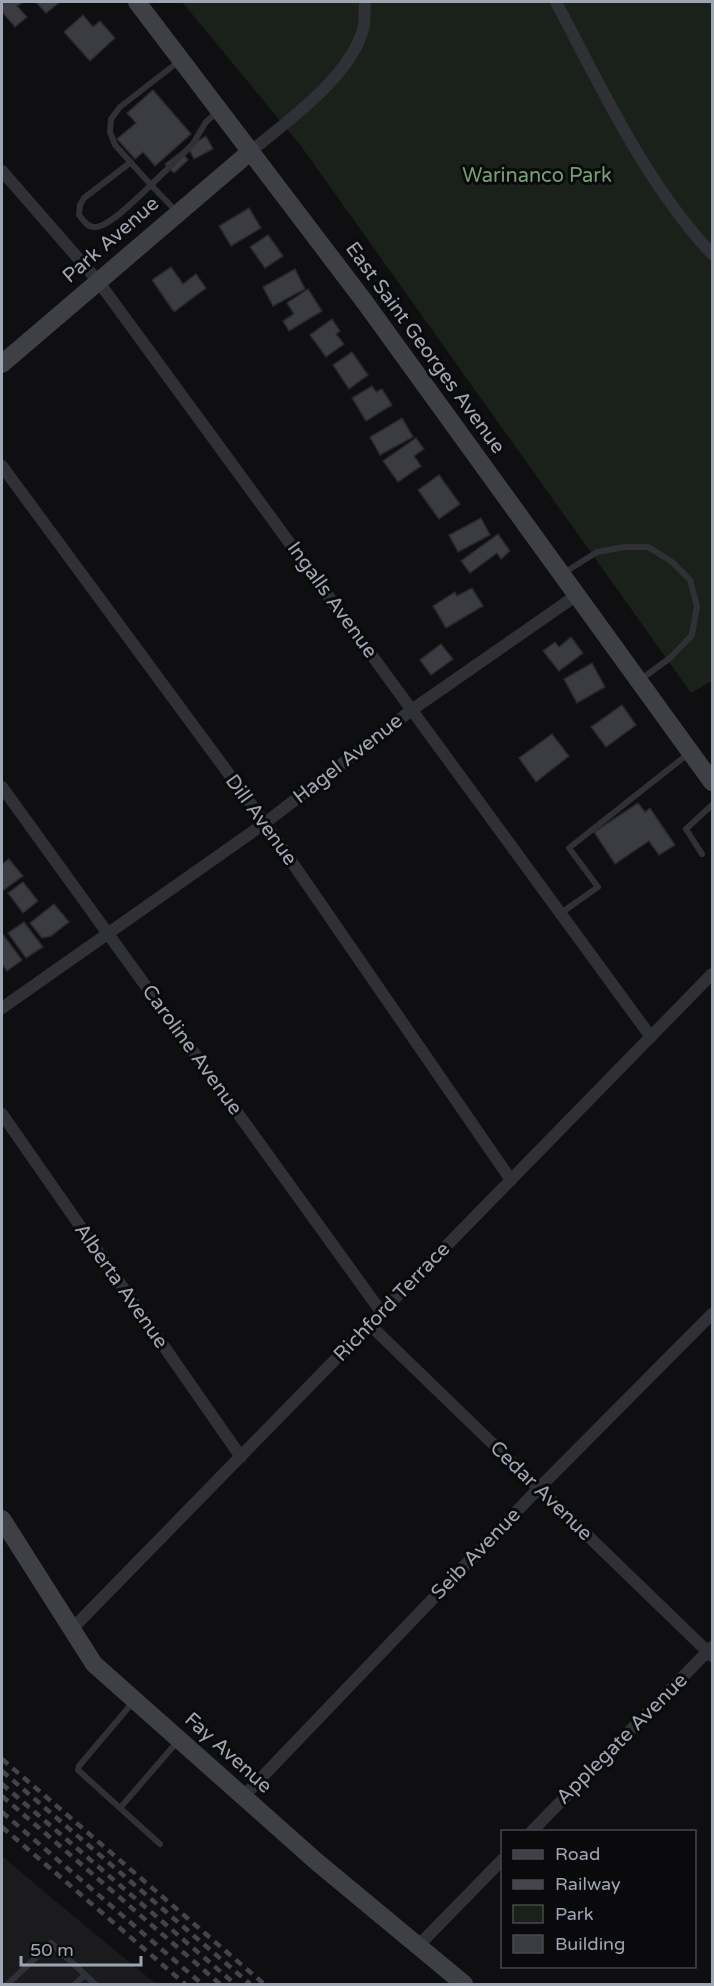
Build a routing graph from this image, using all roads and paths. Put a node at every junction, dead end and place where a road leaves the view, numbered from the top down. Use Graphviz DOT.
graph roads {
  1 [pos="137,2"];
  2 [pos="365,2"];
  3 [pos="556,2"];
  4 [pos="181,60"];
  5 [pos="220,110"];
  6 [pos="251,151"];
  7 [pos="131,162"];
  8 [pos="2,171"];
  9 [pos="151,185"];
  10 [pos="177,213"];
  11 [pos="712,254"];
  12 [pos="98,281"];
  13 [pos="2,364"];
  14 [pos="2,466"];
  15 [pos="562,574"];
  16 [pos="577,595"];
  17 [pos="639,681"];
  18 [pos="413,709"];
  19 [pos="690,752"];
  20 [pos="712,782"];
  21 [pos="2,788"];
  22 [pos="712,805"];
  23 [pos="265,823"];
  24 [pos="702,854"];
  25 [pos="561,913"];
  26 [pos="107,934"];
  27 [pos="712,974"];
  28 [pos="2,1008"];
  29 [pos="651,1037"];
  30 [pos="2,1114"];
  31 [pos="511,1180"];
  32 [pos="382,1312"];
  33 [pos="712,1314"];
  34 [pos="370,1325"];
  35 [pos="241,1457"];
  36 [pos="539,1488"];
  37 [pos="2,1519"];
  38 [pos="72,1629"];
  39 [pos="711,1652"];
  40 [pos="135,1701"];
  41 [pos="179,1739"];
  42 [pos="243,1797"];
  43 [pos="120,1808"];
  44 [pos="533,1830"];
  45 [pos="160,1845"];
  46 [pos="501,1861"];
  47 [pos="418,1946"];
  48 [pos="85,1975"];
  49 [pos="8,1984"];
  50 [pos="75,1984"];
  51 [pos="95,1984"];
  52 [pos="464,1984"];
  1 -- 4 [label="street, East Saint Georges Avenue"];
  2 -- 6 [label="street"];
  3 -- 11 [label="street"];
  4 -- 5 [label="street, East Saint Georges Avenue"];
  4 -- 7 [label="lane"];
  5 -- 6 [label="street, East Saint Georges Avenue"];
  5 -- 9 [label="lane"];
  6 -- 10 [label="street, Park Avenue"];
  6 -- 15 [label="street, East Saint Georges Avenue"];
  7 -- 9 [label="lane"];
  7 -- 9 [label="lane"];
  8 -- 12 [label="street, Ingalls Avenue"];
  9 -- 10 [label="lane"];
  10 -- 12 [label="street, Park Avenue"];
  12 -- 13 [label="street, Park Avenue"];
  12 -- 18 [label="street, Ingalls Avenue"];
  14 -- 23 [label="street, Dill Avenue"];
  15 -- 16 [label="street, East Saint Georges Avenue"];
  15 -- 17 [label="lane"];
  16 -- 17 [label="street, East Saint Georges Avenue"];
  16 -- 18 [label="street, Hagel Avenue"];
  17 -- 19 [label="street, East Saint Georges Avenue"];
  18 -- 23 [label="street, Hagel Avenue"];
  18 -- 25 [label="street, Ingalls Avenue"];
  19 -- 20 [label="street, East Saint Georges Avenue"];
  19 -- 25 [label="lane"];
  21 -- 26 [label="street, Caroline Avenue"];
  22 -- 24 [label="lane"];
  23 -- 26 [label="street, Hagel Avenue"];
  23 -- 31 [label="street, Dill Avenue"];
  25 -- 29 [label="street, Ingalls Avenue"];
  26 -- 28 [label="street, Hagel Avenue"];
  26 -- 32 [label="street, Caroline Avenue"];
  27 -- 29 [label="street, Richford Terrace"];
  29 -- 31 [label="street, Richford Terrace"];
  30 -- 35 [label="street, Alberta Avenue"];
  31 -- 32 [label="street, Richford Terrace"];
  32 -- 34 [label="street, Richford Terrace"];
  33 -- 36 [label="street, Seib Avenue"];
  34 -- 35 [label="street, Richford Terrace"];
  34 -- 36 [label="street, Cedar Avenue"];
  35 -- 38 [label="street, Richford Terrace"];
  36 -- 39 [label="street, Cedar Avenue"];
  36 -- 42 [label="street, Seib Avenue"];
  37 -- 38 [label="street, Fay Avenue"];
  38 -- 40 [label="street, Fay Avenue"];
  39 -- 44 [label="street, Applegate Avenue"];
  40 -- 41 [label="street, Fay Avenue"];
  40 -- 43 [label="lane"];
  41 -- 42 [label="street, Fay Avenue"];
  41 -- 43 [label="lane"];
  42 -- 47 [label="street, Fay Avenue"];
  43 -- 45 [label="lane"];
  46 -- 47 [label="street"];
  47 -- 52 [label="street, Fay Avenue"];
  48 -- 49 [label="lane"];
  48 -- 50 [label="lane"];
  48 -- 51 [label="lane"];
}
